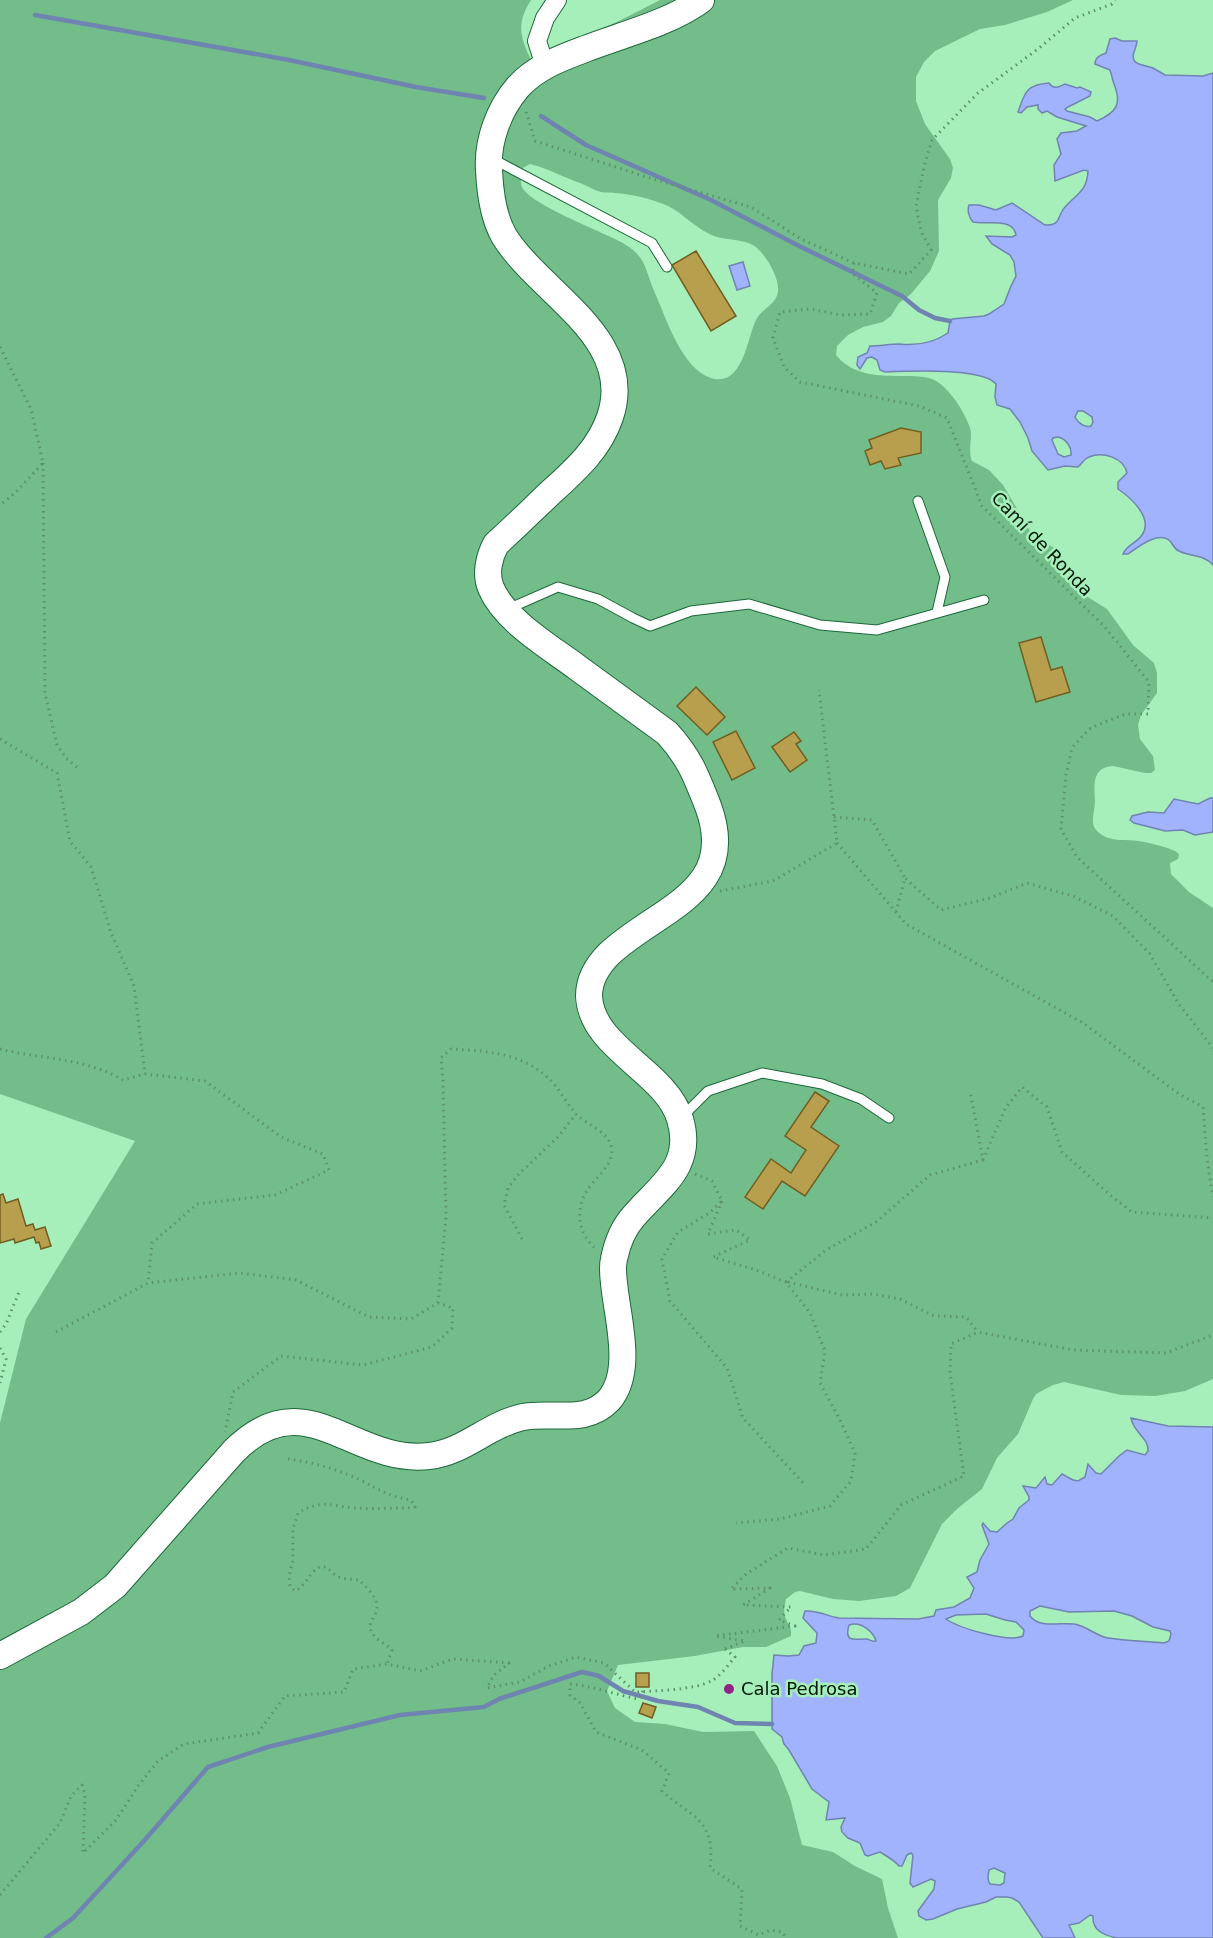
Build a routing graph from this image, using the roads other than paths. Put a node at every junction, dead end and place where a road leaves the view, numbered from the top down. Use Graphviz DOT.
graph roads {
  1 [pos="557,0"];
  2 [pos="701,0"];
  3 [pos="532,76"];
  4 [pos="489,157"];
  5 [pos="667,267"];
  6 [pos="918,501"];
  7 [pos="984,600"];
  8 [pos="506,610"];
  9 [pos="937,612"];
  10 [pos="889,1118"];
  11 [pos="680,1119"];
  12 [pos="0,1656"];
  1 -- 3 [label="street"];
  2 -- 3 [label="street"];
  3 -- 4 [label="street"];
  4 -- 5 [label="lane"];
  4 -- 8 [label="street"];
  6 -- 9 [label="lane"];
  7 -- 9 [label="lane"];
  8 -- 9 [label="lane"];
  8 -- 11 [label="street"];
  10 -- 11 [label="lane"];
  11 -- 12 [label="street"];
}
